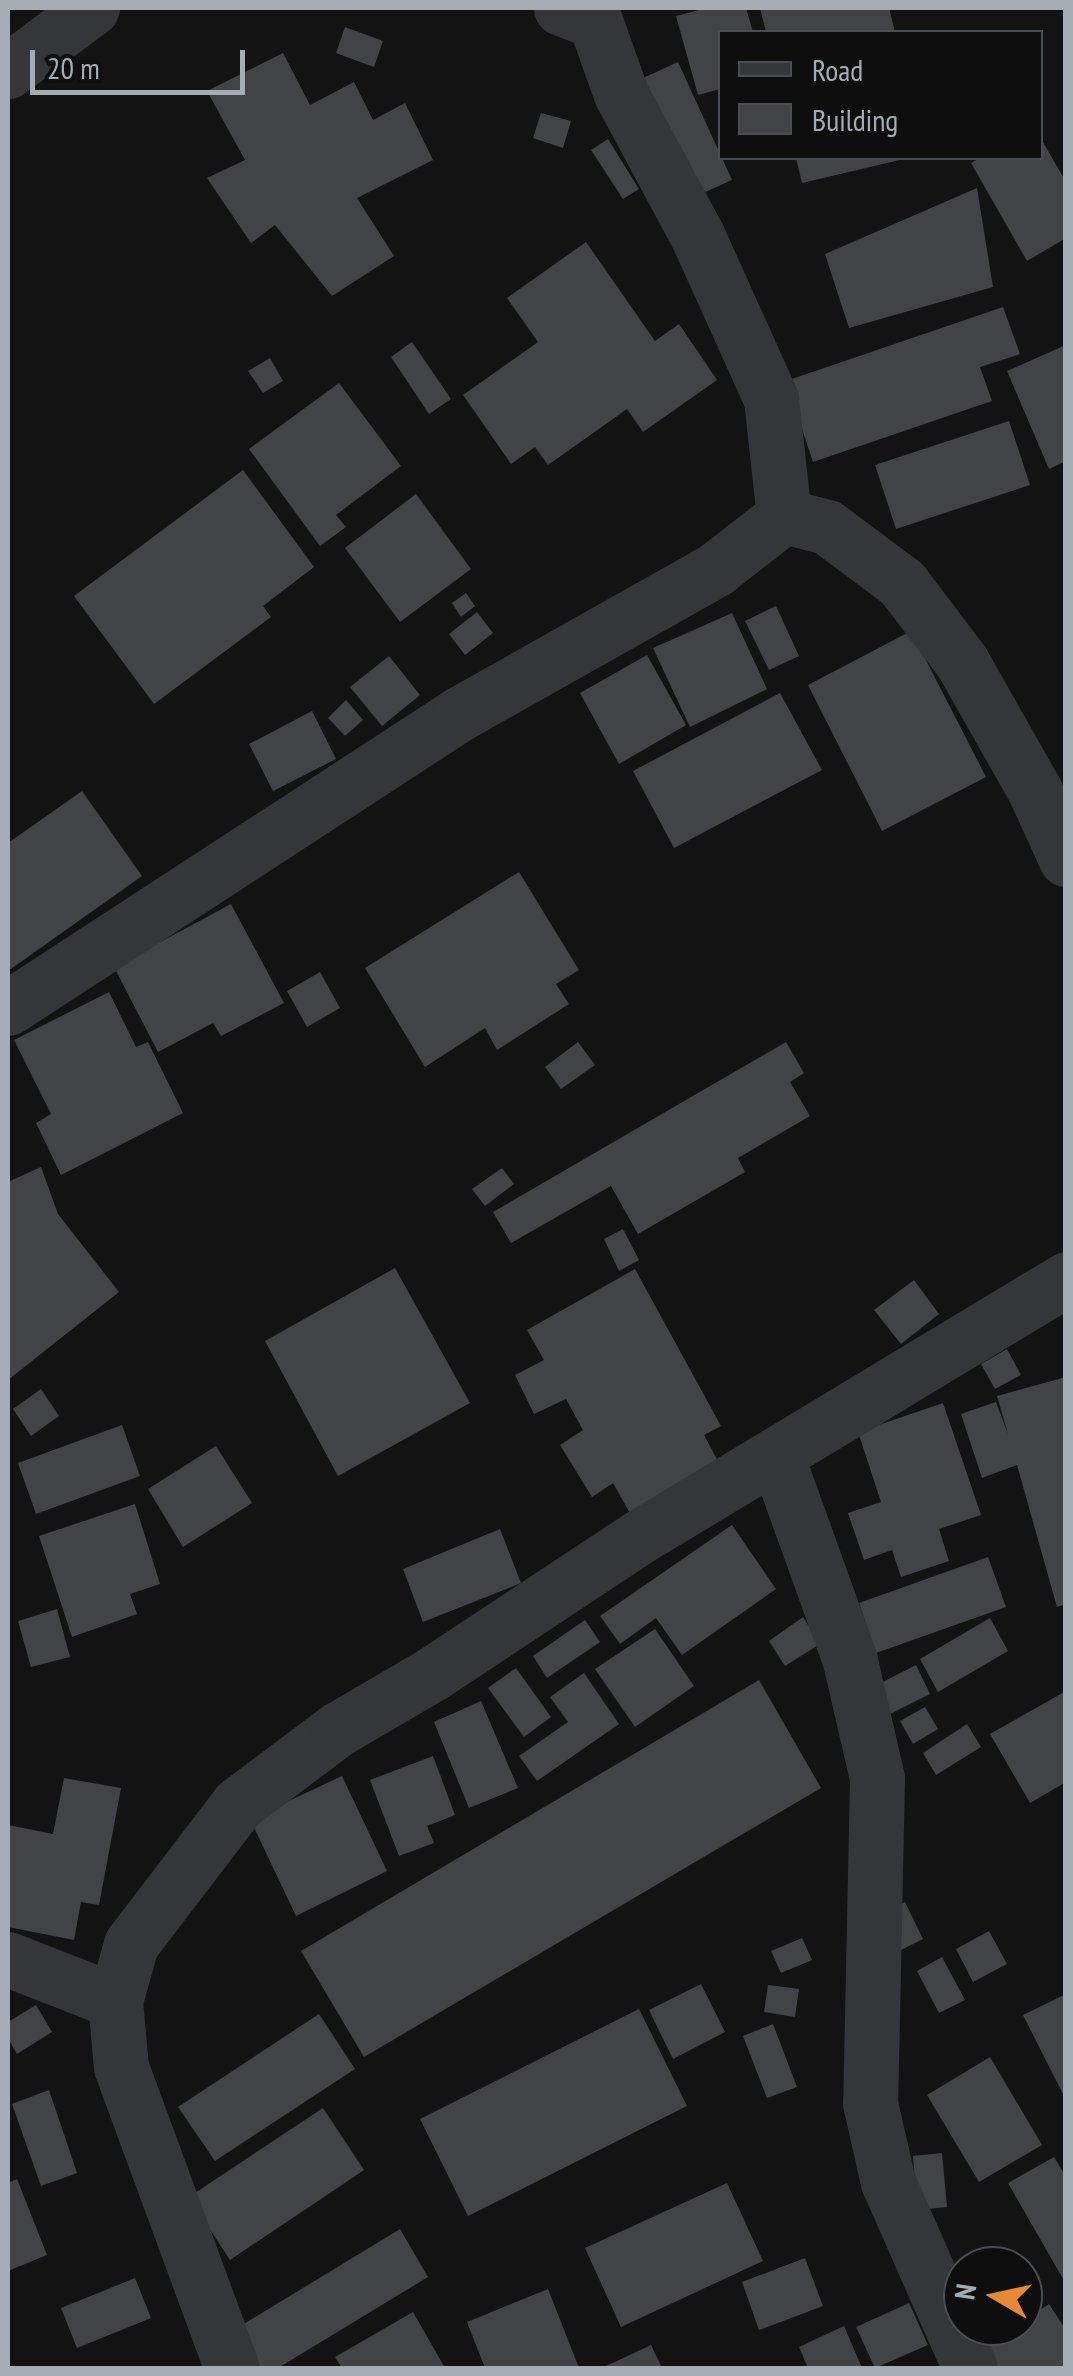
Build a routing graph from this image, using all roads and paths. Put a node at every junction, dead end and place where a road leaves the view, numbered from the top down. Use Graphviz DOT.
graph roads {
  1 [pos="92,8"];
  2 [pos="588,12"];
  3 [pos="8,71"];
  4 [pos="784,516"];
  5 [pos="1066,859"];
  6 [pos="8,1008"];
  7 [pos="1066,1279"];
  8 [pos="776,1455"];
  9 [pos="8,1958"];
  10 [pos="115,2000"];
  11 [pos="232,2368"];
  12 [pos="970,2368"];
  1 -- 3 [label="street"];
  2 -- 4 [label="street"];
  4 -- 5 [label="street"];
  4 -- 6 [label="street"];
  7 -- 8 [label="street"];
  8 -- 10 [label="street"];
  8 -- 12 [label="street"];
  9 -- 10 [label="street"];
  10 -- 11 [label="street"];
}
